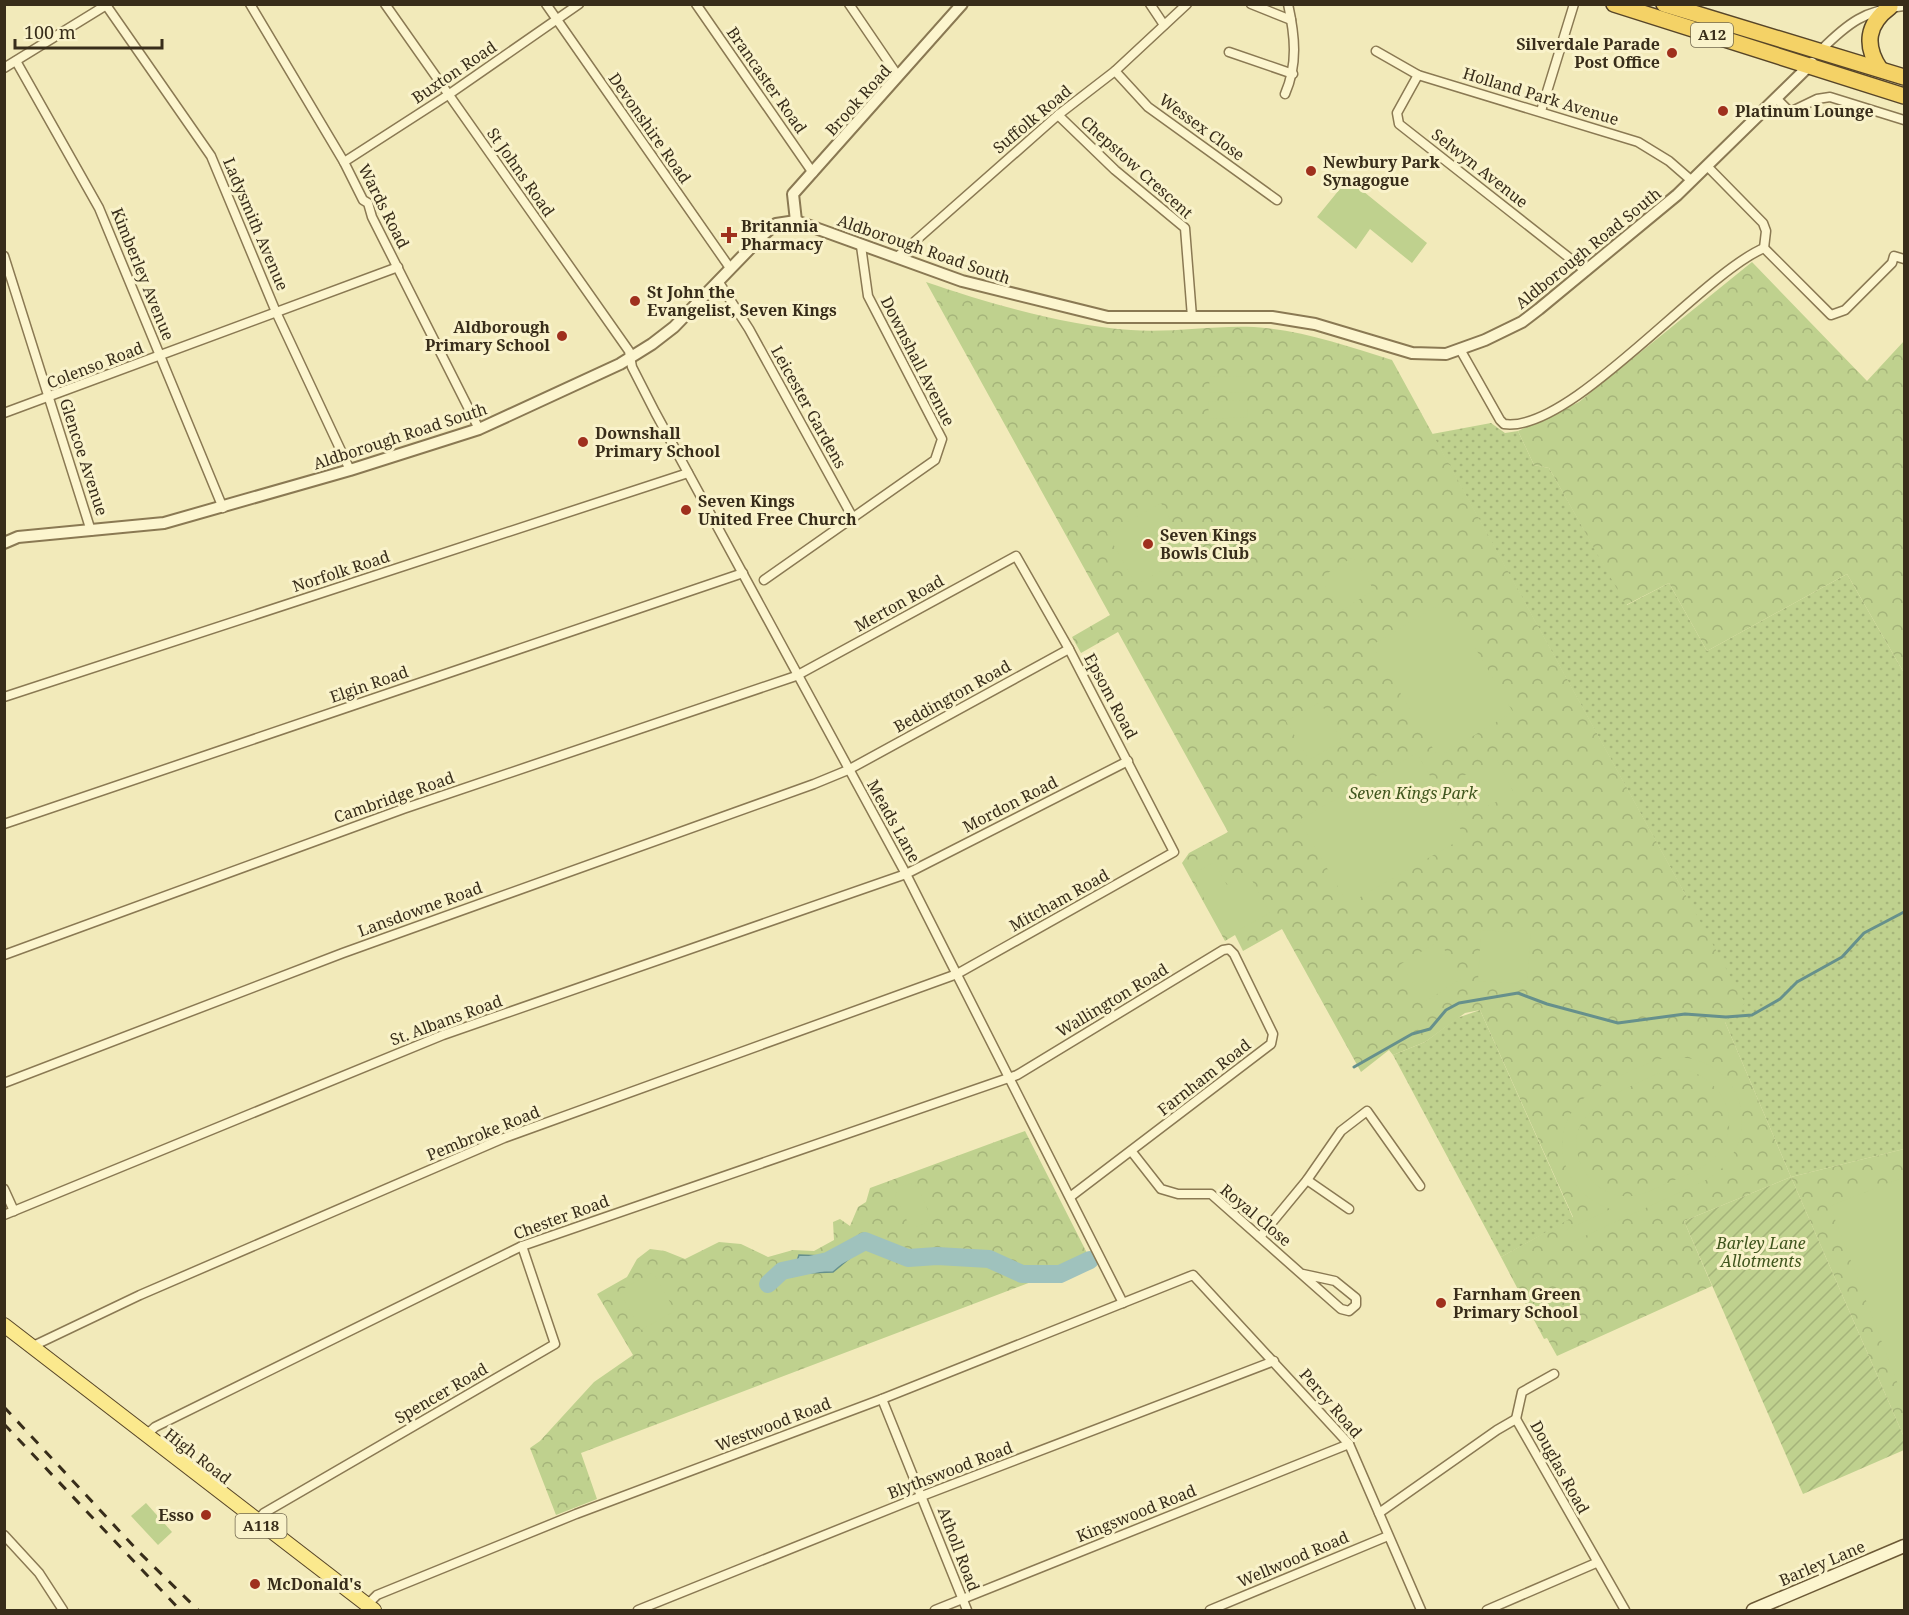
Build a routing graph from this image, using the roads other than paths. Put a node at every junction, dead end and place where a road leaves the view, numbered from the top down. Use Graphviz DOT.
graph roads {
  1 [pos="250,4"];
  2 [pos="385,4"];
  3 [pos="546,4"];
  4 [pos="579,4"];
  5 [pos="696,4"];
  6 [pos="849,4"];
  7 [pos="962,4"];
  8 [pos="1150,4"];
  9 [pos="1187,4"];
  10 [pos="1251,4"];
  11 [pos="1288,4"];
  12 [pos="1574,4"];
  13 [pos="1614,4"];
  14 [pos="1664,4"];
  15 [pos="107,5"];
  16 [pos="1897,7"];
  17 [pos="556,20"];
  18 [pos="1291,20"];
  19 [pos="1164,25"];
  20 [pos="1821,50"];
  21 [pos="1376,51"];
  22 [pos="1229,52"];
  23 [pos="16,62"];
  24 [pos="1809,66"];
  25 [pos="4,68"];
  26 [pos="1880,69"];
  27 [pos="1115,71"];
  28 [pos="1293,74"];
  29 [pos="1418,75"];
  30 [pos="898,76"];
  31 [pos="1905,76"];
  32 [pos="1285,94"];
  33 [pos="448,95"];
  34 [pos="1905,96"];
  35 [pos="1776,98"];
  36 [pos="1541,111"];
  37 [pos="1058,115"];
  38 [pos="1905,120"];
  39 [pos="344,162"];
  40 [pos="1707,166"];
  41 [pos="813,173"];
  42 [pos="1692,181"];
  43 [pos="1277,200"];
  44 [pos="796,221"];
  45 [pos="861,246"];
  46 [pos="1764,248"];
  47 [pos="4,256"];
  48 [pos="897,257"];
  49 [pos="1905,259"];
  50 [pos="398,267"];
  51 [pos="730,268"];
  52 [pos="1586,271"];
  53 [pos="718,281"];
  54 [pos="276,312"];
  55 [pos="1192,317"];
  56 [pos="1461,351"];
  57 [pos="160,357"];
  58 [pos="631,358"];
  59 [pos="49,399"];
  60 [pos="4,413"];
  61 [pos="479,429"];
  62 [pos="350,470"];
  63 [pos="688,473"];
  64 [pos="223,508"];
  65 [pos="853,518"];
  66 [pos="91,531"];
  67 [pos="4,543"];
  68 [pos="1016,556"];
  69 [pos="743,573"];
  70 [pos="764,580"];
  71 [pos="1069,649"];
  72 [pos="796,676"];
  73 [pos="4,698"];
  74 [pos="1128,761"];
  75 [pos="848,770"];
  76 [pos="4,824"];
  77 [pos="1174,852"];
  78 [pos="906,874"];
  79 [pos="1229,949"];
  80 [pos="4,954"];
  81 [pos="957,974"];
  82 [pos="1010,1078"];
  83 [pos="4,1083"];
  84 [pos="1132,1152"];
  85 [pos="1307,1180"];
  86 [pos="1420,1186"];
  87 [pos="4,1189"];
  88 [pos="1070,1197"];
  89 [pos="1349,1209"];
  90 [pos="14,1211"];
  91 [pos="4,1215"];
  92 [pos="1260,1238"];
  93 [pos="522,1246"];
  94 [pos="1303,1274"];
  95 [pos="1193,1275"];
  96 [pos="1123,1303"];
  97 [pos="4,1325"];
  98 [pos="30,1347"];
  99 [pos="1274,1361"];
  100 [pos="1554,1374"];
  101 [pos="882,1399"];
  102 [pos="1516,1419"];
  103 [pos="145,1436"];
  104 [pos="1349,1443"];
  105 [pos="922,1496"];
  106 [pos="1379,1513"];
  107 [pos="256,1522"];
  108 [pos="4,1535"];
  109 [pos="1388,1536"];
  110 [pos="1905,1546"];
  111 [pos="1596,1563"];
  112 [pos="962,1599"];
  113 [pos="370,1608"];
  114 [pos="62,1609"];
  115 [pos="638,1611"];
  116 [pos="934,1611"];
  117 [pos="967,1611"];
  118 [pos="1210,1611"];
  119 [pos="1421,1611"];
  120 [pos="1487,1611"];
  121 [pos="1625,1611"];
  122 [pos="1753,1611"];
  1 -- 39 [label="street, Wards Road"];
  2 -- 33 [label="street, St Johns Road"];
  3 -- 17 [label="street, Devonshire Road"];
  4 -- 17 [label="street, Buxton Road"];
  5 -- 41 [label="street, Brancaster Road"];
  6 -- 30 [label="street"];
  7 -- 30 [label="street, Brook Road"];
  8 -- 19 [label="street"];
  9 -- 19 [label="street, Suffolk Road"];
  10 -- 18 [label="street"];
  11 -- 18 [label="street"];
  12 -- 36 [label="street"];
  13 -- 24 [label="highway, A12"];
  14 -- 20 [label="highway, A12"];
  15 -- 23 [label="street"];
  15 -- 54 [label="street, Ladysmith Avenue"];
  16 -- 20 [label="street"];
  16 -- 26 [label="highway"];
  17 -- 33 [label="street, Buxton Road"];
  17 -- 51 [label="street, Devonshire Road"];
  18 -- 28 [label="street"];
  19 -- 27 [label="street, Suffolk Road"];
  20 -- 24 [label="street, Aldborough Road South"];
  20 -- 26 [label="highway, A12"];
  21 -- 29 [label="street, Holland Park Avenue"];
  22 -- 28 [label="street"];
  23 -- 25 [label="street"];
  23 -- 57 [label="street, Kimberley Avenue"];
  24 -- 34 [label="highway, A12"];
  24 -- 35 [label="street, Aldborough Road South"];
  26 -- 31 [label="highway, A12"];
  27 -- 37 [label="street, Suffolk Road"];
  27 -- 43 [label="street, Wessex Close"];
  28 -- 32 [label="street"];
  29 -- 36 [label="street, Holland Park Avenue"];
  29 -- 52 [label="street, Selwyn Avenue"];
  30 -- 41 [label="street, Brook Road"];
  33 -- 39 [label="street, Buxton Road"];
  33 -- 58 [label="street, St Johns Road"];
  35 -- 38 [label="street"];
  35 -- 40 [label="street, Aldborough Road South"];
  36 -- 42 [label="street, Holland Park Avenue"];
  37 -- 48 [label="street, Suffolk Road"];
  37 -- 55 [label="street, Chepstow Crescent"];
  39 -- 50 [label="street, Wards Road"];
  40 -- 42 [label="street, Aldborough Road South"];
  40 -- 46 [label="street"];
  41 -- 44 [label="street, Brook Road"];
  42 -- 52 [label="street, Aldborough Road South"];
  44 -- 45 [label="street, Aldborough Road South"];
  44 -- 51 [label="street, Aldborough Road South"];
  45 -- 48 [label="street, Aldborough Road South"];
  45 -- 65 [label="street, Downshall Avenue"];
  46 -- 49 [label="street"];
  46 -- 56 [label="street"];
  47 -- 59 [label="street, Glencoe Avenue"];
  48 -- 55 [label="street, Aldborough Road South"];
  50 -- 54 [label="street, Colenso Road"];
  50 -- 61 [label="street, Wards Road"];
  51 -- 53 [label="street, Aldborough Road South"];
  52 -- 56 [label="street, Aldborough Road South"];
  53 -- 58 [label="street, Aldborough Road South"];
  53 -- 65 [label="street, Leicester Gardens"];
  54 -- 57 [label="street, Colenso Road"];
  54 -- 62 [label="street, Ladysmith Avenue"];
  55 -- 56 [label="street, Aldborough Road South"];
  57 -- 59 [label="street, Colenso Road"];
  57 -- 64 [label="street, Kimberley Avenue"];
  58 -- 61 [label="street, Aldborough Road South"];
  58 -- 63 [label="street, Meads Lane"];
  59 -- 60 [label="street, Colenso Road"];
  59 -- 66 [label="street, Glencoe Avenue"];
  61 -- 62 [label="street, Aldborough Road South"];
  62 -- 64 [label="street, Aldborough Road South"];
  63 -- 69 [label="street, Meads Lane"];
  63 -- 73 [label="street, Norfolk Road"];
  64 -- 66 [label="street, Aldborough Road South"];
  65 -- 70 [label="street, Downshall Avenue"];
  66 -- 67 [label="street, Aldborough Road South"];
  68 -- 71 [label="street, Epsom Road"];
  68 -- 72 [label="street, Merton Road"];
  69 -- 72 [label="street, Meads Lane"];
  69 -- 76 [label="street, Elgin Road"];
  71 -- 74 [label="street, Epsom Road"];
  71 -- 75 [label="street, Beddington Road"];
  72 -- 75 [label="street, Meads Lane"];
  72 -- 80 [label="street, Cambridge Road"];
  74 -- 77 [label="street, Epsom Road"];
  74 -- 78 [label="street, Mordon Road"];
  75 -- 78 [label="street, Meads Lane"];
  75 -- 83 [label="street, Lansdowne Road"];
  77 -- 81 [label="street, Mitcham Road"];
  78 -- 81 [label="street, Meads Lane"];
  78 -- 90 [label="street, St. Albans Road"];
  79 -- 82 [label="street, Wallington Road"];
  79 -- 84 [label="street, Farnham Road"];
  81 -- 82 [label="street, Meads Lane"];
  81 -- 98 [label="street, Pembroke Road"];
  82 -- 88 [label="street, Meads Lane"];
  82 -- 93 [label="street, Chester Road"];
  84 -- 88 [label="street, Farnham Road"];
  84 -- 92 [label="street, Royal Close"];
  85 -- 86 [label="street"];
  85 -- 89 [label="street"];
  85 -- 92 [label="street"];
  87 -- 90 [label="street"];
  88 -- 96 [label="street, Meads Lane"];
  90 -- 91 [label="street, St. Albans Road"];
  92 -- 94 [label="street, Royal Close"];
  93 -- 103 [label="street, Chester Road"];
  93 -- 107 [label="street, Spencer Road"];
  94 -- 94 [label="street, Royal Close"];
  95 -- 96 [label="street, Westwood Road"];
  95 -- 99 [label="street, Percy Road"];
  96 -- 101 [label="street, Westwood Road"];
  97 -- 98 [label="main road, High Road / A118"];
  98 -- 103 [label="main road, High Road / A118"];
  99 -- 104 [label="street, Percy Road"];
  99 -- 105 [label="street, Blythswood Road"];
  100 -- 102 [label="street"];
  101 -- 105 [label="street, Atholl Road"];
  101 -- 113 [label="street, Westwood Road"];
  102 -- 106 [label="street, Douglas Road"];
  102 -- 111 [label="street, Douglas Road"];
  103 -- 107 [label="main road, High Road / A118"];
  104 -- 106 [label="street, Percy Road"];
  104 -- 112 [label="street, Kingswood Road"];
  105 -- 112 [label="street, Atholl Road"];
  105 -- 115 [label="street, Blythswood Road"];
  106 -- 109 [label="street, Percy Road"];
  107 -- 113 [label="main road, High Road / A118"];
  108 -- 114 [label="street"];
  109 -- 118 [label="street, Wellwood Road"];
  109 -- 119 [label="street, Percy Road"];
  110 -- 122 [label="main road, Barley Lane"];
  111 -- 120 [label="street"];
  111 -- 121 [label="street, Douglas Road"];
  112 -- 116 [label="street, Kingswood Road"];
  112 -- 117 [label="street, Atholl Road"];
}
